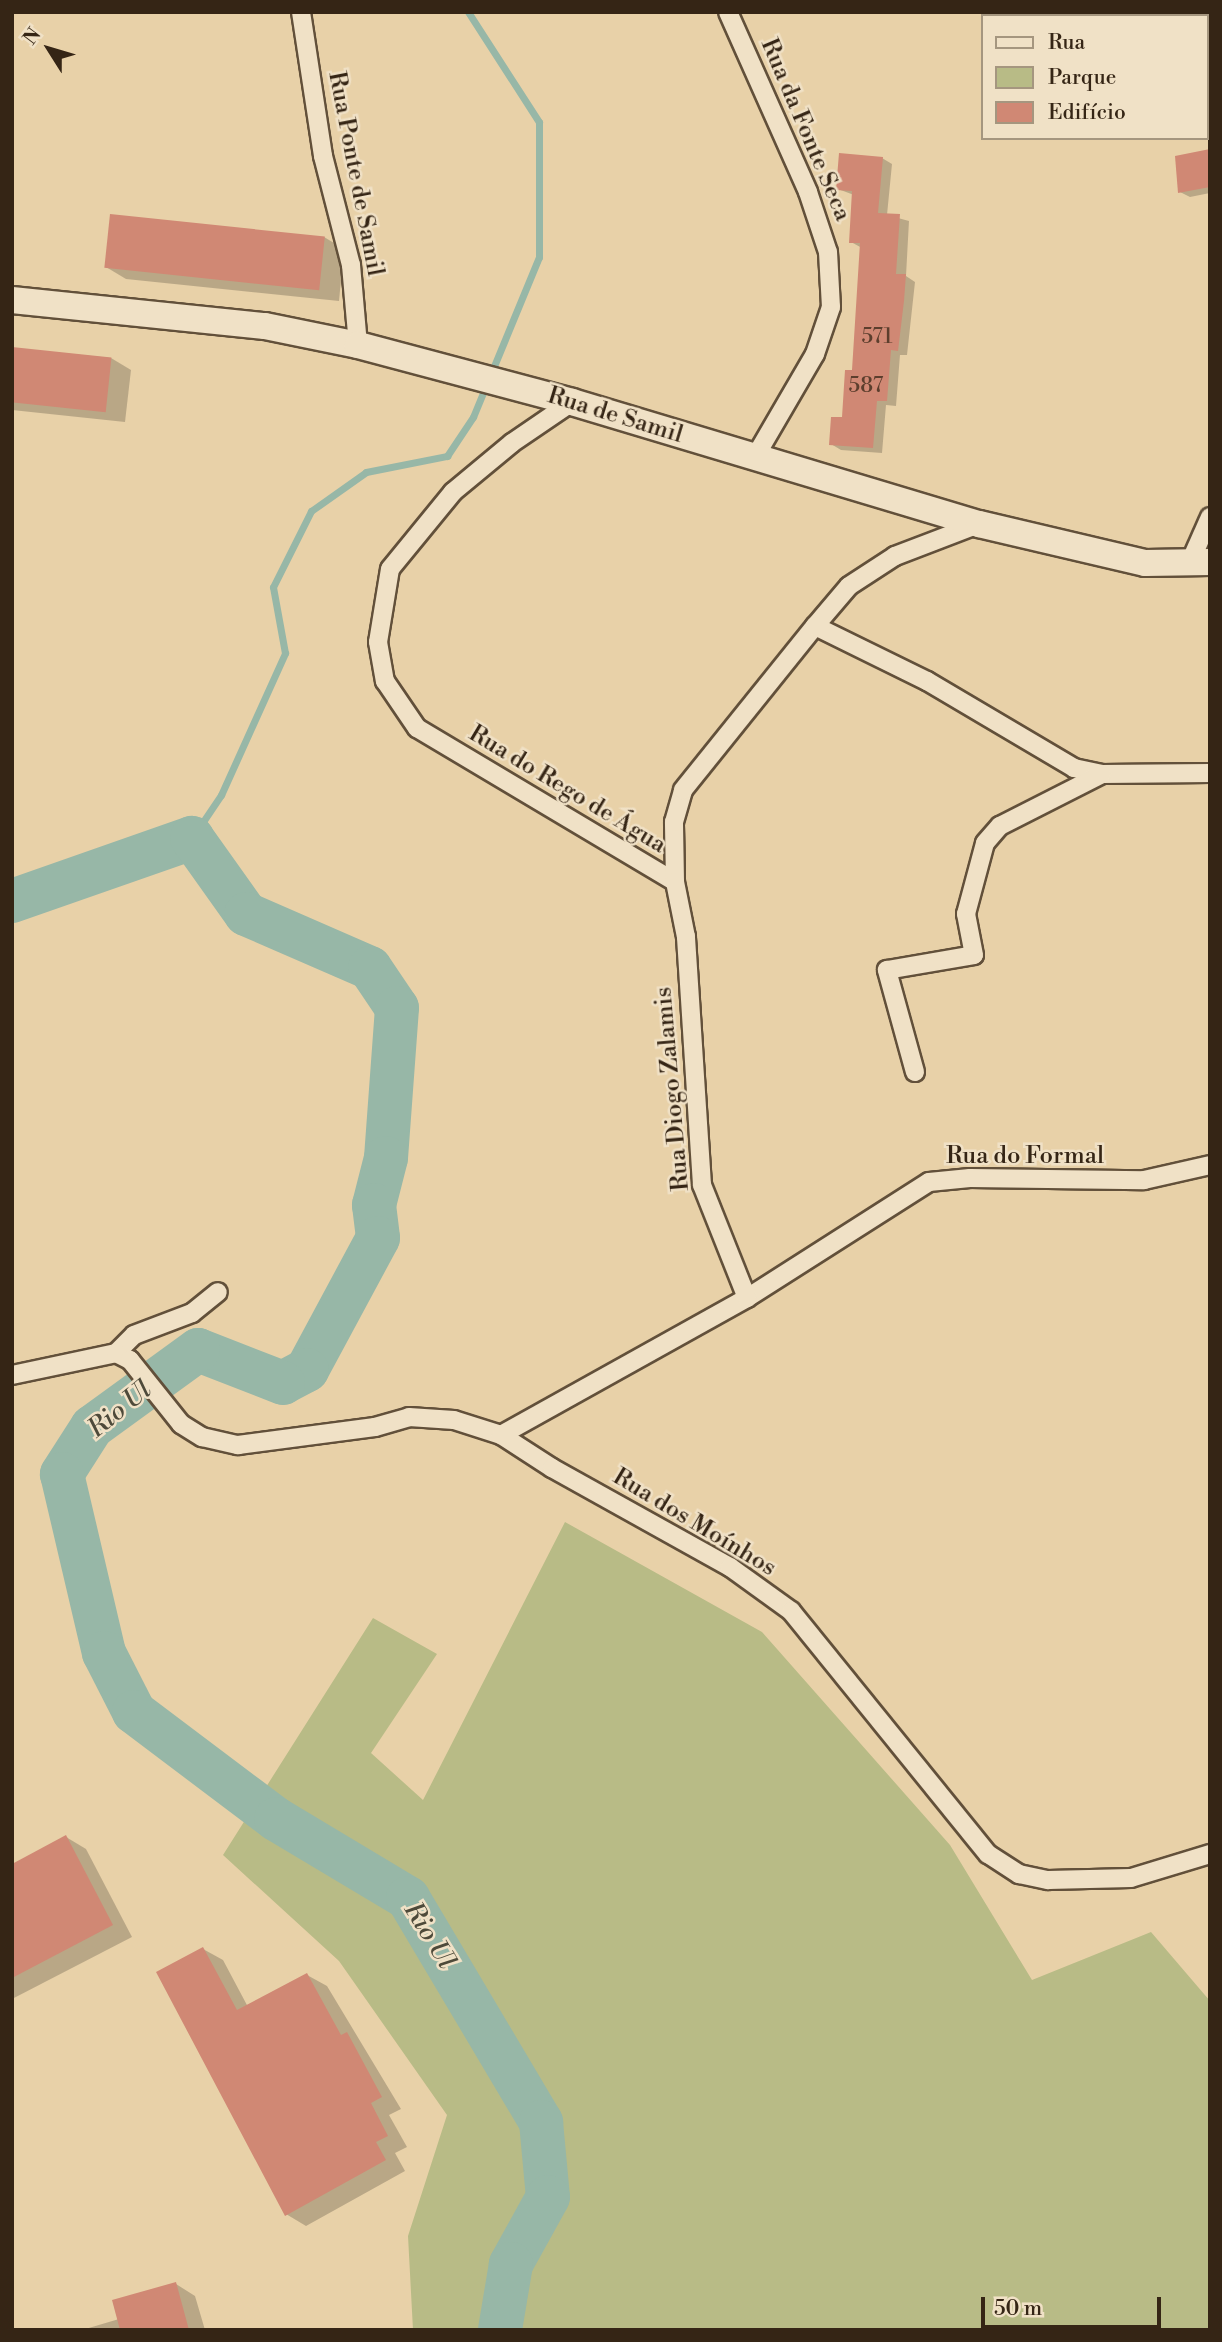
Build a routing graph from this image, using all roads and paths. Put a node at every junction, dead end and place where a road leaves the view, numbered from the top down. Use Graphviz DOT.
graph roads {
  1 [pos="301,12"];
  2 [pos="728,12"];
  3 [pos="12,300"];
  4 [pos="358,345"];
  5 [pos="572,401"];
  6 [pos="754,458"];
  7 [pos="1210,517"];
  8 [pos="979,524"];
  9 [pos="1200,561"];
  10 [pos="815,626"];
  11 [pos="1210,773"];
  12 [pos="1102,774"];
  13 [pos="675,881"];
  14 [pos="915,1072"];
  15 [pos="1210,1166"];
  16 [pos="218,1292"];
  17 [pos="747,1298"];
  18 [pos="116,1353"];
  19 [pos="12,1375"];
  20 [pos="502,1435"];
  21 [pos="1210,1854"];
  1 -- 4 [label="street, Rua Ponte de Samil"];
  2 -- 6 [label="street, Rua da Fonte Seca"];
  3 -- 4 [label="street, Rua de Samil"];
  4 -- 5 [label="street, Rua de Samil"];
  5 -- 6 [label="street, Rua de Samil"];
  5 -- 13 [label="street, Rua do Rego de Água"];
  6 -- 8 [label="street, Rua de Samil"];
  7 -- 9 [label="street"];
  8 -- 9 [label="street, Rua de Samil"];
  8 -- 10 [label="street, Rua do Rego de Água"];
  10 -- 12 [label="street"];
  10 -- 13 [label="street, Rua do Rego de Água"];
  11 -- 12 [label="street"];
  12 -- 14 [label="street"];
  13 -- 17 [label="street, Rua Diogo Zalamis"];
  15 -- 17 [label="street, Rua do Formal"];
  16 -- 18 [label="street"];
  17 -- 20 [label="street"];
  18 -- 19 [label="street"];
  18 -- 20 [label="street, Rua dos Moínhos"];
  20 -- 21 [label="street, Rua dos Moínhos"];
}
